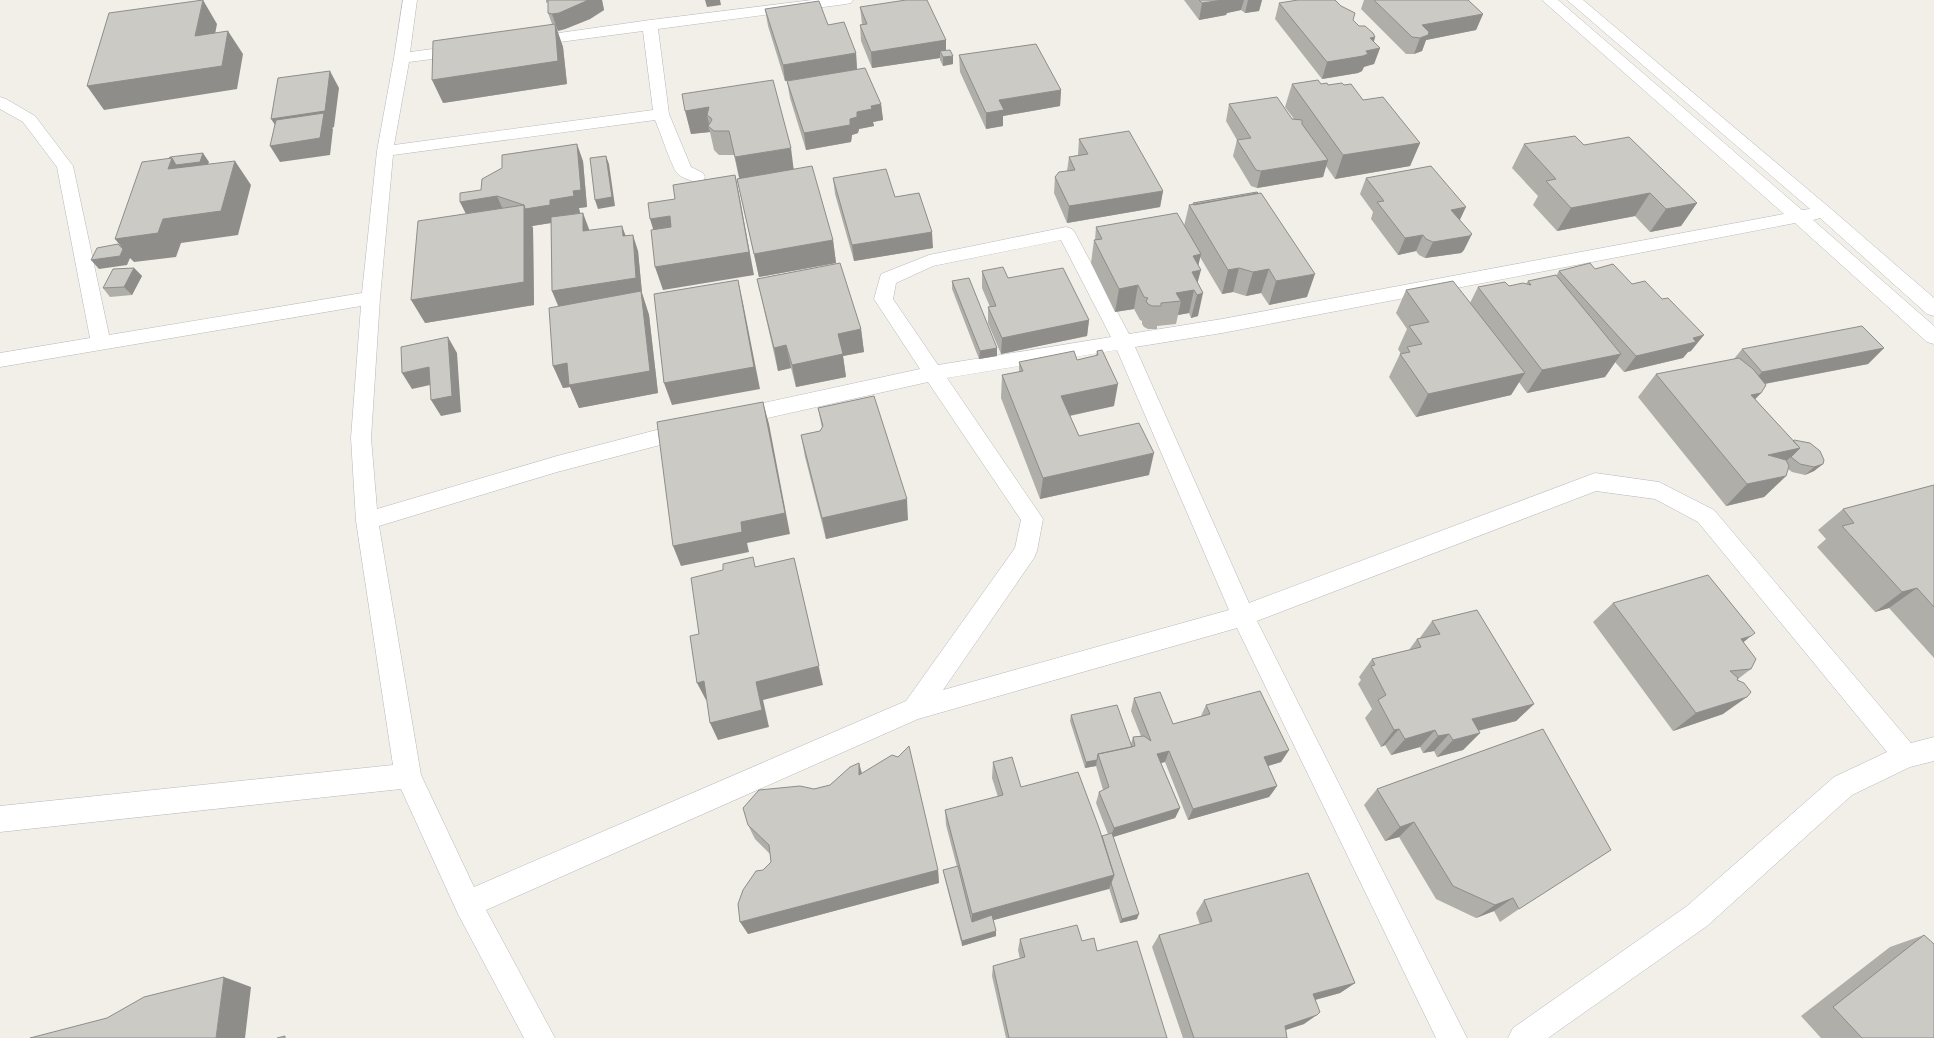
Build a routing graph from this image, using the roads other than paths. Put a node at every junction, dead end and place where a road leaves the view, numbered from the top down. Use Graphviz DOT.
graph roads {
  1 [pos="410,0"];
  2 [pos="846,0"];
  3 [pos="1549,0"];
  4 [pos="1574,0"];
  5 [pos="650,24"];
  6 [pos="518,42"];
  7 [pos="480,47"];
  8 [pos="402,58"];
  9 [pos="0,102"];
  10 [pos="661,114"];
  11 [pos="385,151"];
  12 [pos="698,177"];
  13 [pos="1824,212"];
  14 [pos="1799,217"];
  15 [pos="371,298"];
  16 [pos="1934,309"];
  17 [pos="1934,338"];
  18 [pos="1123,342"];
  19 [pos="101,344"];
  20 [pos="0,360"];
  21 [pos="935,374"];
  22 [pos="367,521"];
  23 [pos="1243,616"];
  24 [pos="916,709"];
  25 [pos="1934,749"];
  26 [pos="1906,756"];
  27 [pos="408,776"];
  28 [pos="0,819"];
  29 [pos="468,904"];
  30 [pos="540,1038"];
  31 [pos="1452,1038"];
  32 [pos="1523,1038"];
  1 -- 8 [label="street"];
  2 -- 5 [label="street"];
  3 -- 14 [label="street"];
  4 -- 13 [label="street"];
  5 -- 6 [label="street"];
  5 -- 10 [label="street"];
  7 -- 8 [label="street"];
  8 -- 11 [label="street"];
  9 -- 19 [label="street"];
  10 -- 11 [label="street"];
  10 -- 12 [label="street"];
  11 -- 15 [label="street"];
  13 -- 14 [label="street"];
  13 -- 16 [label="street"];
  14 -- 17 [label="street"];
  14 -- 18 [label="street"];
  15 -- 19 [label="street"];
  15 -- 22 [label="street"];
  18 -- 21 [label="street"];
  18 -- 21 [label="street"];
  18 -- 23 [label="street"];
  19 -- 20 [label="street"];
  21 -- 22 [label="street"];
  21 -- 24 [label="street"];
  22 -- 27 [label="street"];
  23 -- 24 [label="street"];
  23 -- 26 [label="street"];
  23 -- 31 [label="street"];
  24 -- 29 [label="street"];
  25 -- 26 [label="street"];
  26 -- 32 [label="street"];
  27 -- 28 [label="street"];
  27 -- 29 [label="street"];
  29 -- 30 [label="street"];
}
